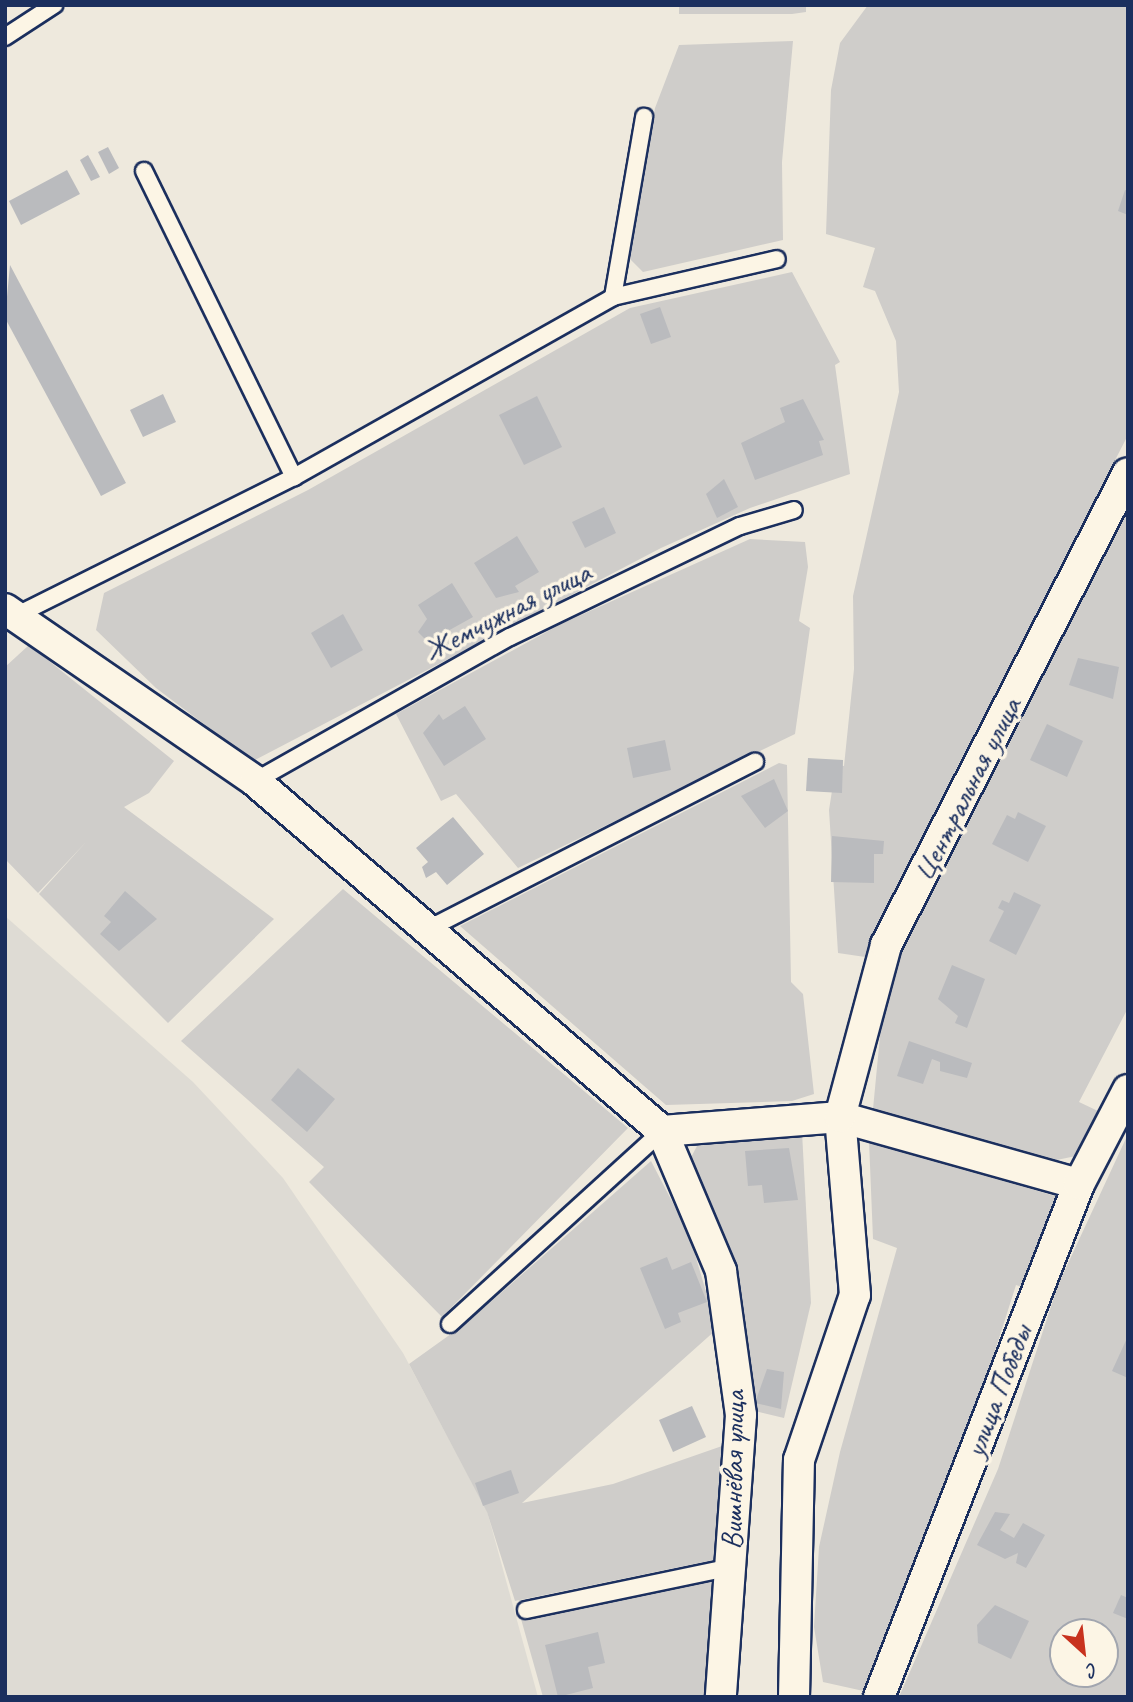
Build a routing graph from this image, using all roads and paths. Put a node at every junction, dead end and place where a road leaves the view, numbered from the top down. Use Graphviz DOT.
graph roads {
  1 [pos="54,5"];
  2 [pos="5,37"];
  3 [pos="644,117"];
  4 [pos="144,171"];
  5 [pos="777,259"];
  6 [pos="613,297"];
  7 [pos="1128,473"];
  8 [pos="294,477"];
  9 [pos="794,510"];
  10 [pos="8,617"];
  11 [pos="755,762"];
  12 [pos="255,781"];
  13 [pos="432,927"];
  14 [pos="1128,1090"];
  15 [pos="840,1117"];
  16 [pos="662,1130"];
  17 [pos="1079,1184"];
  18 [pos="450,1324"];
  19 [pos="731,1567"];
  20 [pos="526,1610"];
  21 [pos="721,1697"];
  22 [pos="794,1697"];
  23 [pos="879,1697"];
  1 -- 2 [label="lane"];
  3 -- 6 [label="lane"];
  4 -- 8 [label="lane"];
  5 -- 6 [label="lane"];
  6 -- 8 [label="lane"];
  7 -- 15 [label="street, Центральная улица"];
  8 -- 10 [label="lane"];
  9 -- 12 [label="lane, Жемчужная улица"];
  10 -- 12 [label="street"];
  11 -- 13 [label="lane"];
  12 -- 13 [label="street"];
  13 -- 16 [label="street"];
  14 -- 17 [label="street, улица Победы"];
  15 -- 16 [label="street"];
  15 -- 17 [label="street"];
  15 -- 22 [label="street"];
  16 -- 18 [label="lane"];
  16 -- 19 [label="street, Вишнёвая улица"];
  17 -- 23 [label="street, улица Победы"];
  19 -- 20 [label="lane"];
  19 -- 21 [label="street, Вишнёвая улица"];
}
